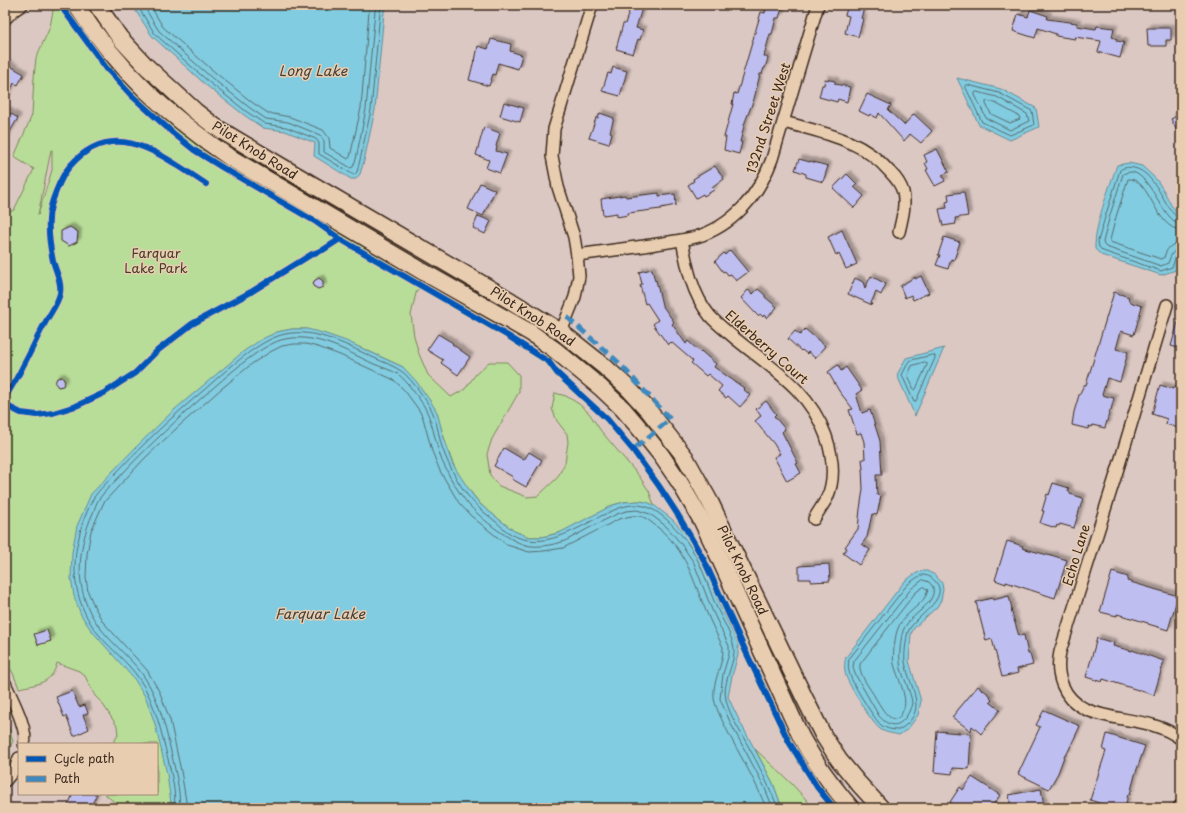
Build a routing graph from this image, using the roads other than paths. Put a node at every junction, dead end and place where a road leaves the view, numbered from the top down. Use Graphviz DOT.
graph roads {
  1 [pos="22,5"];
  2 [pos="76,5"];
  3 [pos="97,5"];
  4 [pos="592,5"];
  5 [pos="818,5"];
  6 [pos="5,19"];
  7 [pos="784,122"];
  8 [pos="899,232"];
  9 [pos="682,240"];
  10 [pos="577,255"];
  11 [pos="1167,304"];
  12 [pos="561,332"];
  13 [pos="555,350"];
  14 [pos="814,519"];
  15 [pos="5,683"];
  16 [pos="1181,739"];
  17 [pos="24,743"];
  18 [pos="18,761"];
  19 [pos="5,781"];
  20 [pos="851,808"];
  21 [pos="881,808"];
  1 -- 6 [label="street"];
  2 -- 13 [label="main road, Pilot Knob Road"];
  3 -- 12 [label="main road, Pilot Knob Road"];
  4 -- 10 [label="street"];
  5 -- 7 [label="street, 132nd Street West"];
  7 -- 8 [label="street"];
  7 -- 9 [label="street, 132nd Street West"];
  9 -- 10 [label="street, 132nd Street West"];
  9 -- 14 [label="street, Elderberry Court"];
  10 -- 12 [label="street"];
  11 -- 16 [label="street, Echo Lane"];
  12 -- 13 [label="main road"];
  12 -- 21 [label="main road, Pilot Knob Road"];
  13 -- 20 [label="main road, Pilot Knob Road"];
  15 -- 17 [label="street"];
  18 -- 19 [label="street"];
}
